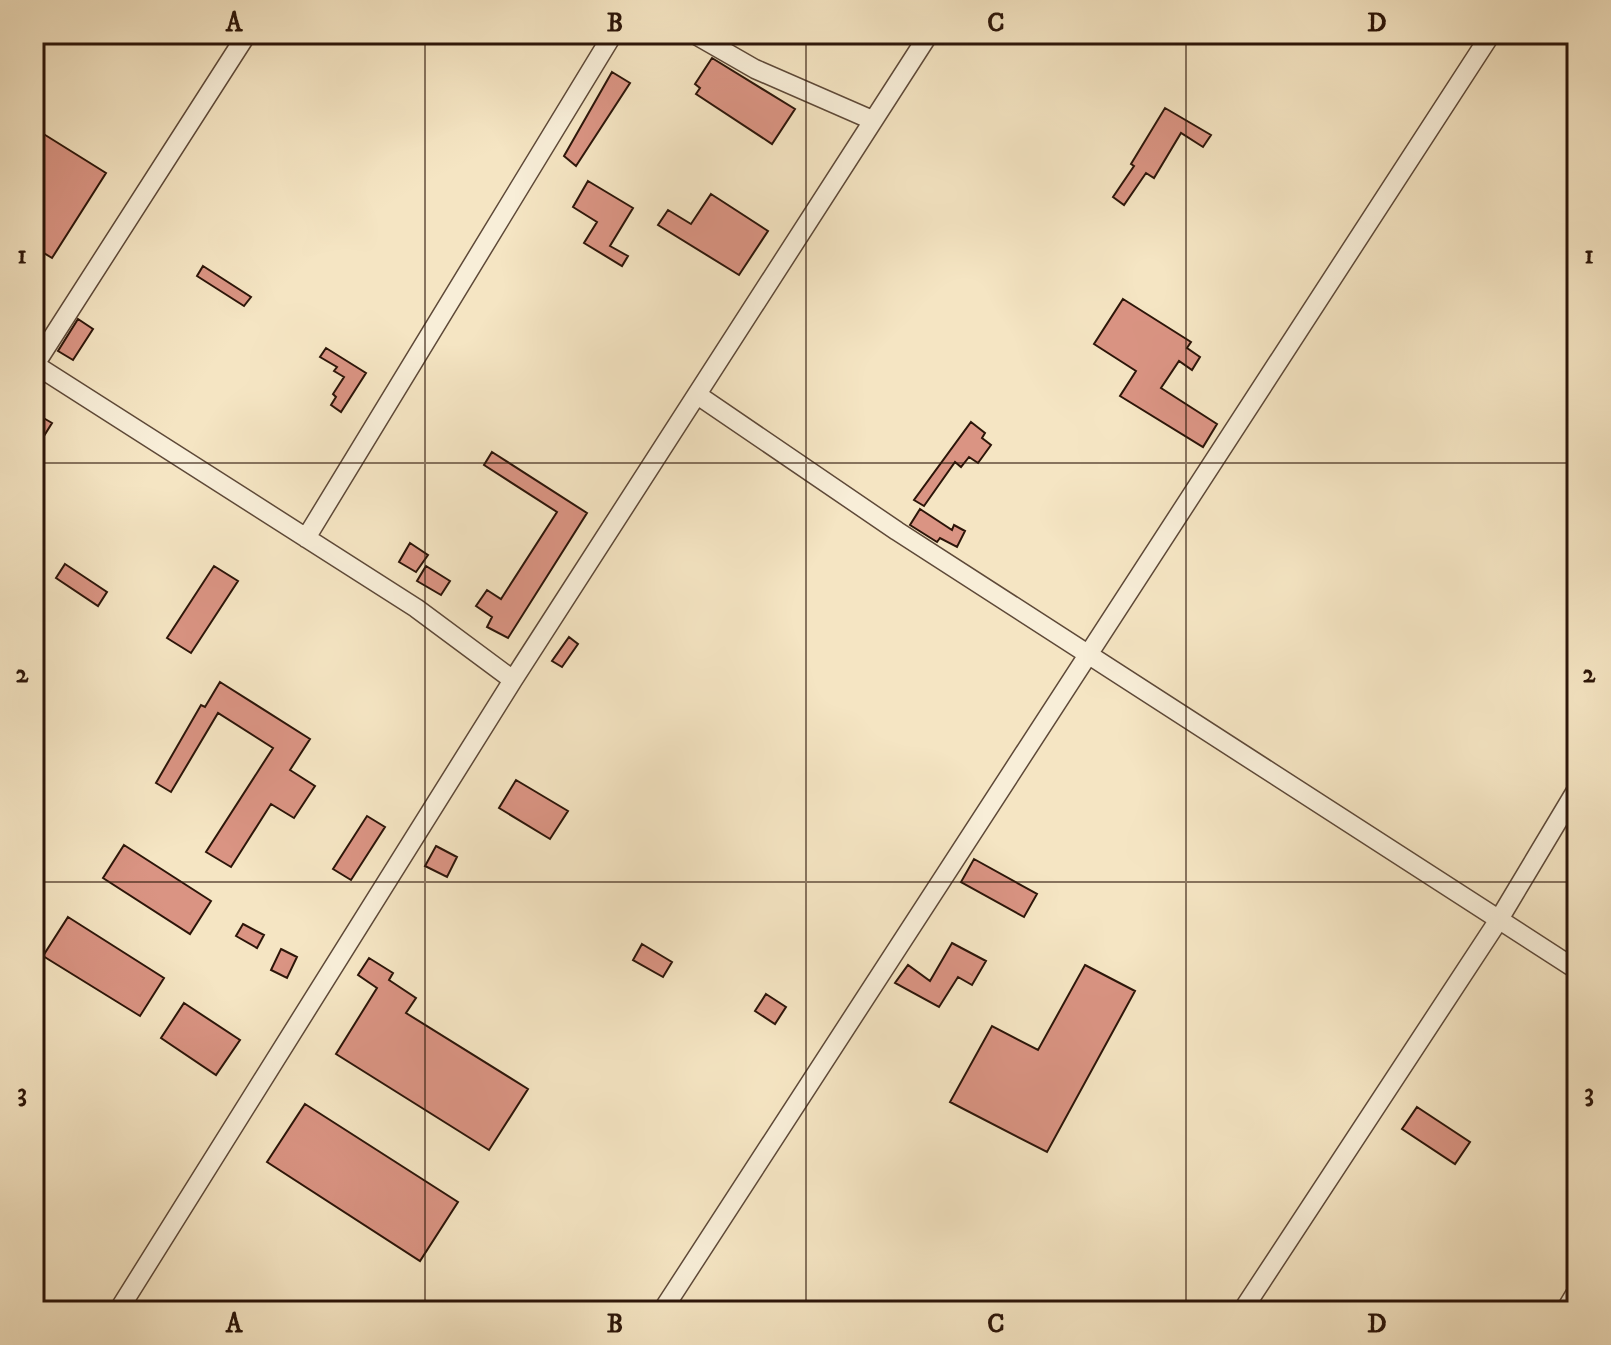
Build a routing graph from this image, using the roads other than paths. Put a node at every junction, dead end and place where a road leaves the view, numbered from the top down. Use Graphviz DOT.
graph roads {
  1 [pos="247,34"];
  2 [pos="613,34"];
  3 [pos="694,34"];
  4 [pos="929,34"];
  5 [pos="1491,34"];
  6 [pos="872,120"];
  7 [pos="34,365"];
  8 [pos="699,396"];
  9 [pos="306,538"];
  10 [pos="1089,655"];
  11 [pos="513,680"];
  12 [pos="1577,789"];
  13 [pos="1498,921"];
  14 [pos="1577,970"];
  15 [pos="1577,1291"];
  16 [pos="118,1311"];
  17 [pos="662,1311"];
  18 [pos="1242,1311"];
  19 [pos="1565,1311"];
  1 -- 7 [label="street"];
  2 -- 9 [label="street"];
  3 -- 6 [label="street"];
  4 -- 6 [label="street"];
  5 -- 10 [label="street"];
  6 -- 8 [label="street"];
  7 -- 9 [label="street"];
  8 -- 10 [label="street"];
  8 -- 11 [label="street"];
  9 -- 11 [label="street"];
  10 -- 13 [label="street"];
  10 -- 17 [label="street"];
  11 -- 16 [label="street"];
  12 -- 13 [label="street"];
  13 -- 14 [label="street"];
  13 -- 18 [label="street"];
  15 -- 19 [label="street"];
}
